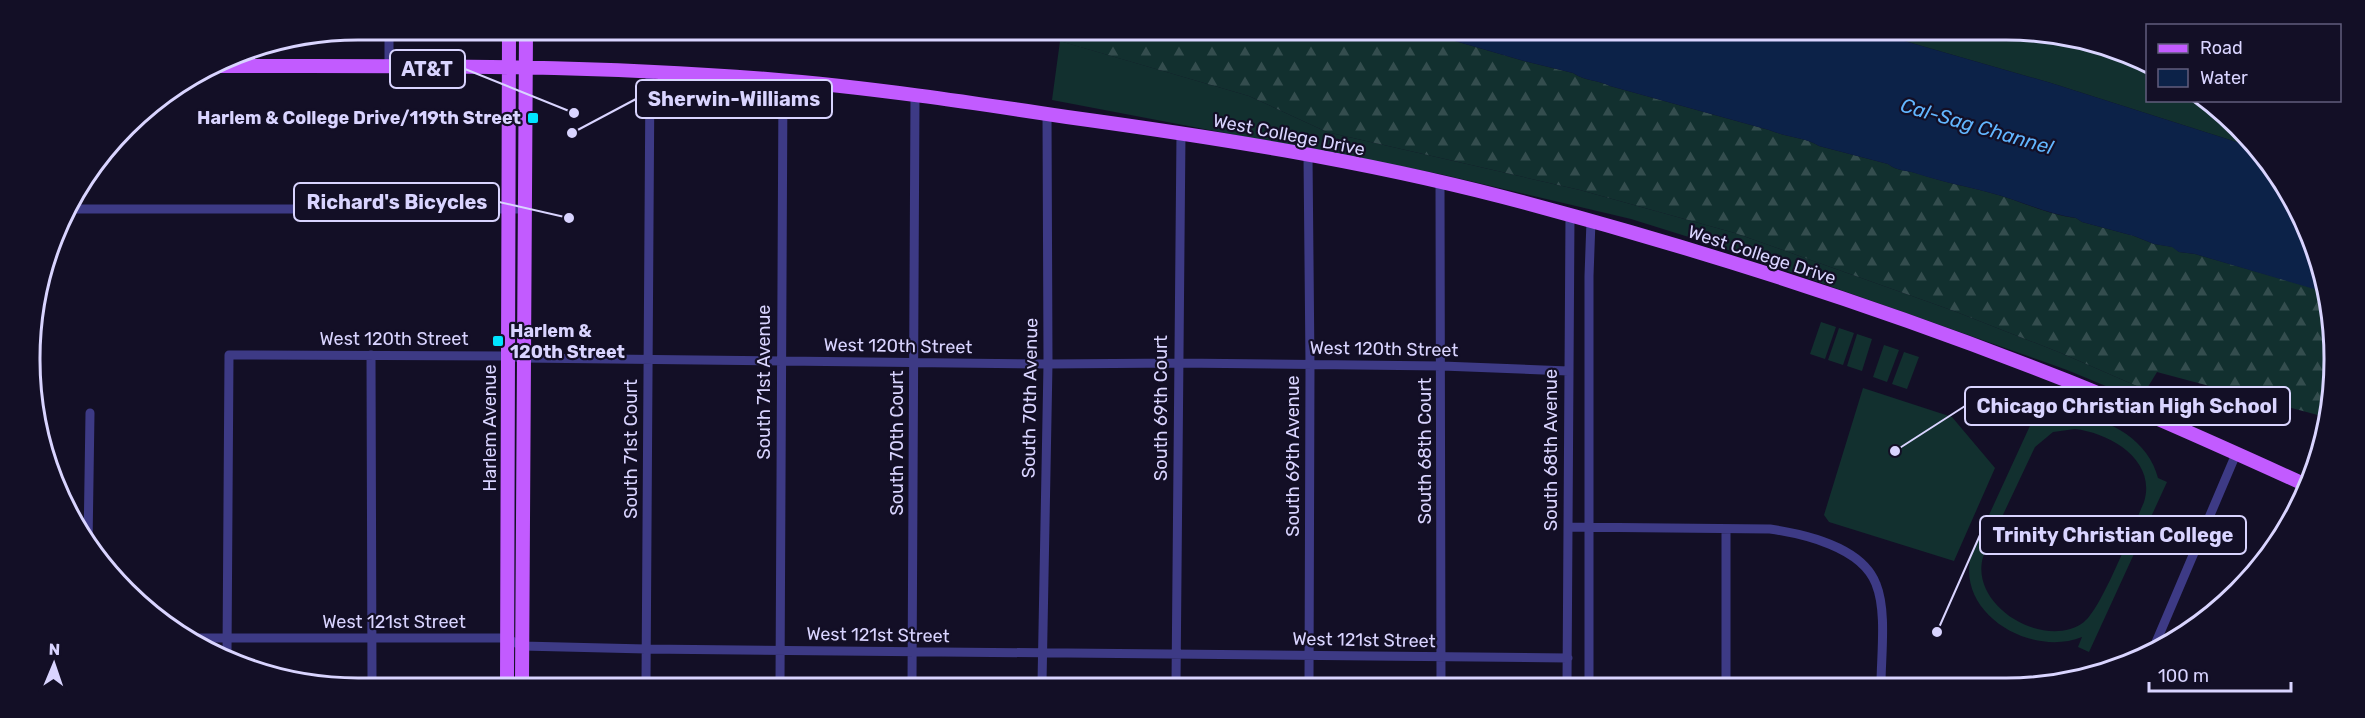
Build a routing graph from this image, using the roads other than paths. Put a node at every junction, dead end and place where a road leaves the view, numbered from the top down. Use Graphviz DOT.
graph roads {
  1 [pos="389,40"];
  2 [pos="508,40"];
  3 [pos="526,40"];
  4 [pos="234,66"];
  5 [pos="389,67"];
  6 [pos="507,67"];
  7 [pos="526,67"];
  8 [pos="650,71"];
  9 [pos="783,81"];
  10 [pos="915,96"];
  11 [pos="1047,114"];
  12 [pos="1181,133"];
  13 [pos="1308,156"];
  14 [pos="1440,183"];
  15 [pos="78,209"];
  16 [pos="508,209"];
  17 [pos="525,209"];
  18 [pos="1570,215"];
  19 [pos="1591,221"];
  20 [pos="371,355"];
  21 [pos="508,356"];
  22 [pos="523,358"];
  23 [pos="648,360"];
  24 [pos="780,360"];
  25 [pos="914,363"];
  26 [pos="1178,363"];
  27 [pos="1048,364"];
  28 [pos="1310,365"];
  29 [pos="1442,366"];
  30 [pos="1568,371"];
  31 [pos="90,413"];
  32 [pos="2236,454"];
  33 [pos="2300,481"];
  34 [pos="88,527"];
  35 [pos="1568,527"];
  36 [pos="1590,528"];
  37 [pos="1726,529"];
  38 [pos="205,638"];
  39 [pos="227,638"];
  40 [pos="506,638"];
  41 [pos="372,639"];
  42 [pos="2157,639"];
  43 [pos="522,646"];
  44 [pos="227,649"];
  45 [pos="646,649"];
  46 [pos="780,651"];
  47 [pos="913,652"];
  48 [pos="1042,653"];
  49 [pos="1176,654"];
  50 [pos="1309,656"];
  51 [pos="1441,657"];
  52 [pos="1568,658"];
  53 [pos="372,678"];
  54 [pos="507,678"];
  55 [pos="522,678"];
  56 [pos="646,678"];
  57 [pos="780,678"];
  58 [pos="912,678"];
  59 [pos="1042,678"];
  60 [pos="1176,678"];
  61 [pos="1309,678"];
  62 [pos="1441,678"];
  63 [pos="1567,678"];
  64 [pos="1589,678"];
  65 [pos="1726,678"];
  66 [pos="1881,678"];
  1 -- 5 [label="street"];
  2 -- 6 [label="main road, Harlem Avenue"];
  3 -- 7 [label="main road, Harlem Avenue"];
  4 -- 5 [label="main road, West College Drive"];
  5 -- 6 [label="main road, West College Drive"];
  6 -- 7 [label="main road, West College Drive"];
  6 -- 16 [label="main road, Harlem Avenue"];
  7 -- 8 [label="main road, West College Drive"];
  7 -- 17 [label="main road, Harlem Avenue"];
  8 -- 9 [label="main road, West College Drive"];
  8 -- 23 [label="street, South 71st Court"];
  9 -- 10 [label="main road, West College Drive"];
  9 -- 24 [label="street, South 71st Avenue"];
  10 -- 11 [label="main road, West College Drive"];
  10 -- 25 [label="street, South 70th Court"];
  11 -- 12 [label="main road, West College Drive"];
  11 -- 27 [label="street, South 70th Avenue"];
  12 -- 13 [label="main road, West College Drive"];
  12 -- 26 [label="street, South 69th Court"];
  13 -- 14 [label="main road, West College Drive"];
  13 -- 28 [label="street, South 69th Avenue"];
  14 -- 18 [label="main road, West College Drive"];
  14 -- 29 [label="street, South 68th Court"];
  15 -- 16 [label="street"];
  16 -- 17 [label="street"];
  16 -- 21 [label="main road, Harlem Avenue"];
  17 -- 22 [label="main road, Harlem Avenue"];
  18 -- 19 [label="main road, West College Drive"];
  18 -- 30 [label="street, South 68th Avenue"];
  19 -- 32 [label="main road, West College Drive"];
  19 -- 36 [label="street"];
  20 -- 21 [label="street, West 120th Street"];
  20 -- 39 [label="street, West 120th Street"];
  20 -- 41 [label="street"];
  21 -- 22 [label="street, West 120th Street"];
  21 -- 40 [label="main road, Harlem Avenue"];
  22 -- 23 [label="street, West 120th Street"];
  22 -- 43 [label="main road, Harlem Avenue"];
  23 -- 24 [label="street, West 120th Street"];
  23 -- 45 [label="street, South 71st Court"];
  24 -- 25 [label="street, West 120th Street"];
  24 -- 46 [label="street, South 71st Avenue"];
  25 -- 27 [label="street, West 120th Street"];
  25 -- 47 [label="street, South 70th Court"];
  26 -- 27 [label="street, West 120th Street"];
  26 -- 28 [label="street, West 120th Street"];
  26 -- 49 [label="street, South 69th Court"];
  27 -- 48 [label="street, South 70th Avenue"];
  28 -- 29 [label="street, West 120th Street"];
  28 -- 50 [label="street, South 69th Avenue"];
  29 -- 30 [label="street, West 120th Street"];
  29 -- 51 [label="street, South 68th Court"];
  30 -- 35 [label="street, South 68th Avenue"];
  31 -- 34 [label="street"];
  32 -- 33 [label="main road, West College Drive"];
  32 -- 42 [label="street"];
  35 -- 36 [label="street"];
  35 -- 52 [label="street, South 68th Avenue"];
  36 -- 37 [label="street"];
  36 -- 64 [label="street"];
  37 -- 65 [label="street"];
  37 -- 66 [label="street"];
  38 -- 39 [label="street, West 121st Street"];
  39 -- 41 [label="street, West 121st Street"];
  39 -- 44 [label="street"];
  40 -- 41 [label="street, West 121st Street"];
  40 -- 43 [label="street, West 121st Street"];
  40 -- 54 [label="main road, Harlem Avenue"];
  41 -- 53 [label="street"];
  43 -- 45 [label="street, West 121st Street"];
  43 -- 55 [label="main road, Harlem Avenue"];
  45 -- 46 [label="street, West 121st Street"];
  45 -- 56 [label="street, South 71st Court"];
  46 -- 47 [label="street, West 121st Street"];
  46 -- 57 [label="street, South 71st Avenue"];
  47 -- 48 [label="street, West 121st Street"];
  47 -- 58 [label="street, South 70th Court"];
  48 -- 49 [label="street, West 121st Street"];
  48 -- 59 [label="street, South 70th Avenue"];
  49 -- 50 [label="street, West 121st Street"];
  49 -- 60 [label="street, South 69th Court"];
  50 -- 51 [label="street, West 121st Street"];
  50 -- 61 [label="street, South 69th Avenue"];
  51 -- 52 [label="street, West 121st Street"];
  51 -- 62 [label="street, South 68th Court"];
  52 -- 63 [label="street, South 68th Avenue"];
}
